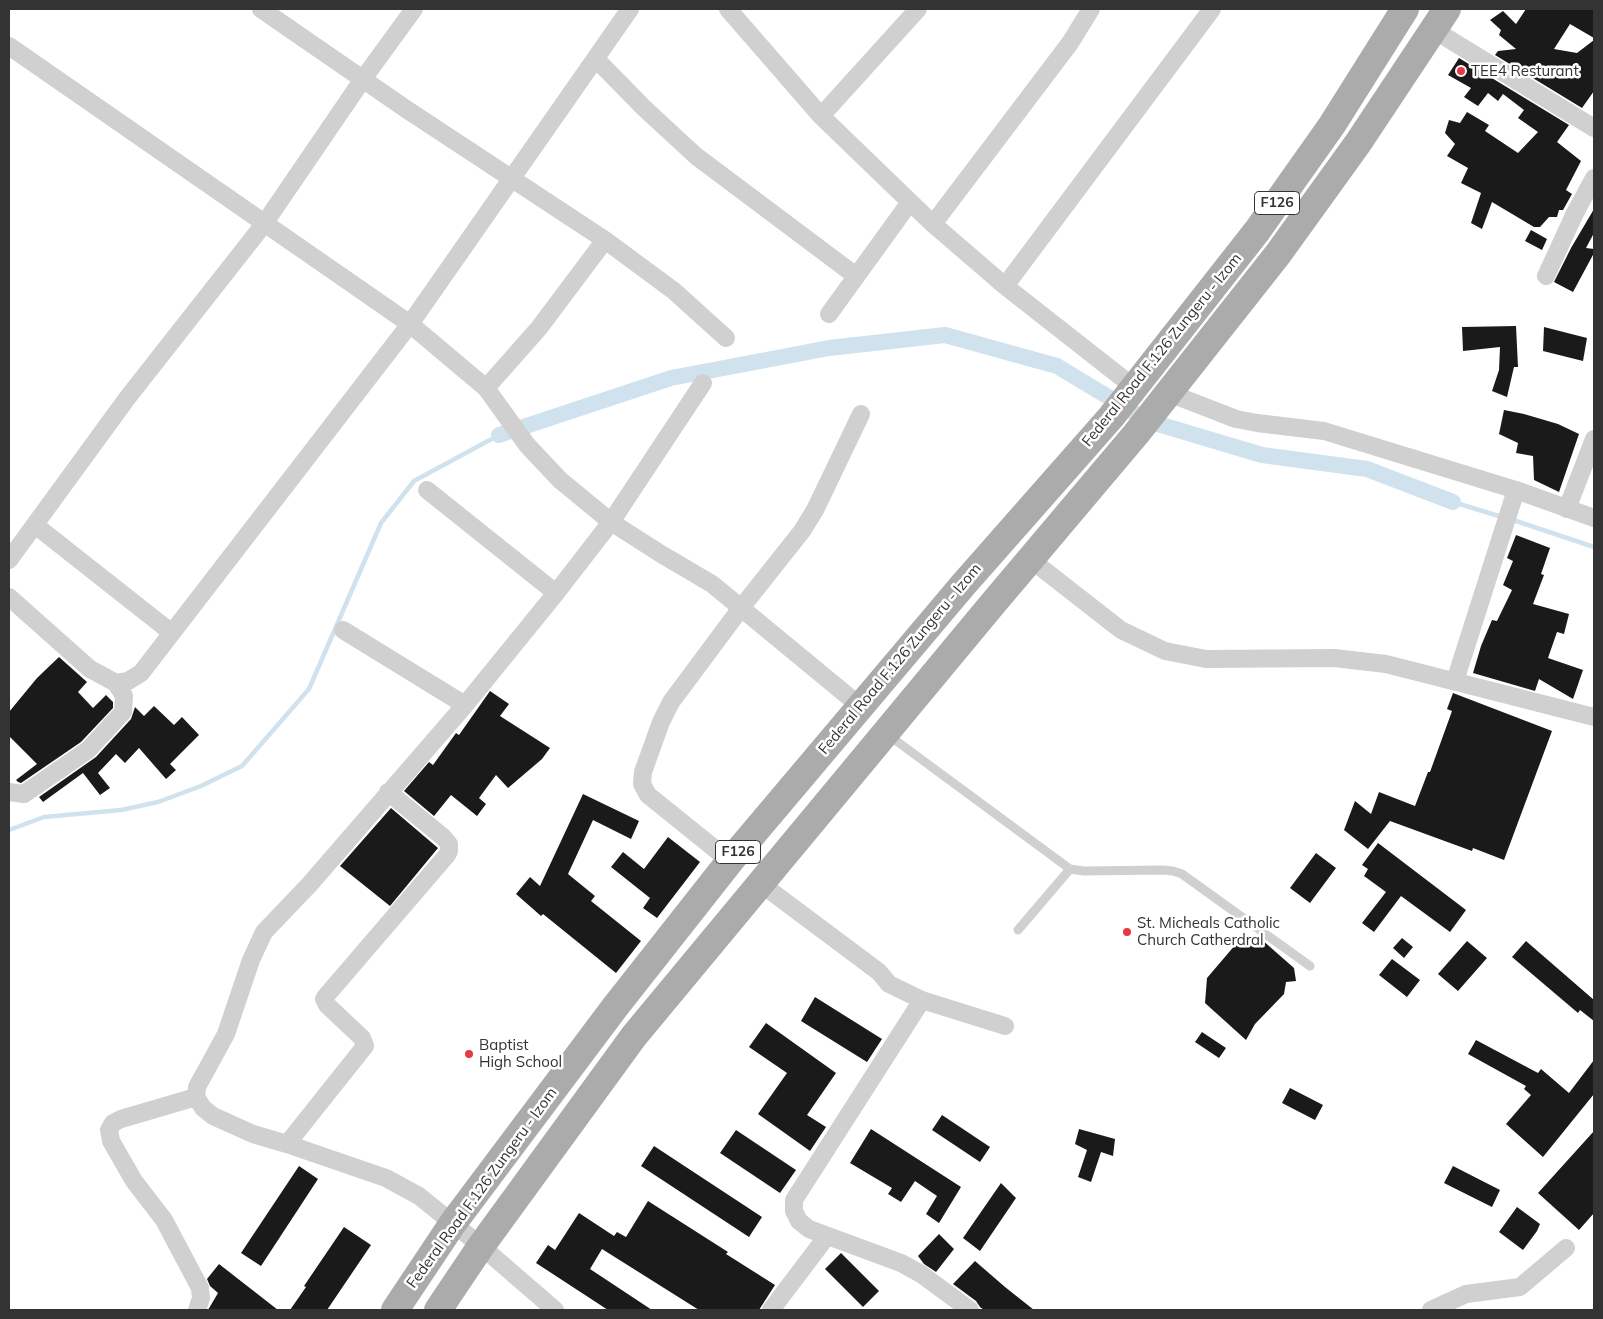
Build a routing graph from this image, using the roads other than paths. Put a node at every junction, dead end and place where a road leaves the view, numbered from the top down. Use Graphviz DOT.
graph roads {
  1 [pos="261,9"];
  2 [pos="414,9"];
  3 [pos="630,9"];
  4 [pos="728,9"];
  5 [pos="918,9"];
  6 [pos="1090,9"];
  7 [pos="1212,9"];
  8 [pos="1406,9"];
  9 [pos="1441,19"];
  10 [pos="9,46"];
  11 [pos="596,59"];
  12 [pos="363,79"];
  13 [pos="821,116"];
  14 [pos="1594,128"];
  15 [pos="1594,178"];
  16 [pos="511,180"];
  17 [pos="910,202"];
  18 [pos="264,224"];
  19 [pos="933,224"];
  20 [pos="605,240"];
  21 [pos="856,276"];
  22 [pos="1546,276"];
  23 [pos="1005,286"];
  24 [pos="829,314"];
  25 [pos="410,324"];
  26 [pos="726,338"];
  27 [pos="703,383"];
  28 [pos="486,388"];
  29 [pos="1133,391"];
  30 [pos="1166,397"];
  31 [pos="861,414"];
  32 [pos="1594,439"];
  33 [pos="427,490"];
  34 [pos="1516,490"];
  35 [pos="1567,508"];
  36 [pos="1594,518"];
  37 [pos="611,522"];
  38 [pos="35,525"];
  39 [pos="1030,559"];
  40 [pos="9,560"];
  41 [pos="963,585"];
  42 [pos="556,593"];
  43 [pos="9,597"];
  44 [pos="990,607"];
  45 [pos="741,608"];
  46 [pos="343,630"];
  47 [pos="172,633"];
  48 [pos="1455,682"];
  49 [pos="116,683"];
  50 [pos="465,706"];
  51 [pos="860,706"];
  52 [pos="1594,717"];
  53 [pos="885,732"];
  54 [pos="9,792"];
  55 [pos="388,792"];
  56 [pos="730,861"];
  57 [pos="1070,869"];
  58 [pos="760,883"];
  59 [pos="1018,930"];
  60 [pos="1310,966"];
  61 [pos="922,1000"];
  62 [pos="1004,1026"];
  63 [pos="196,1097"];
  64 [pos="287,1144"];
  65 [pos="453,1223"];
  66 [pos="827,1236"];
  67 [pos="481,1246"];
  68 [pos="1566,1248"];
  69 [pos="197,1310"];
  70 [pos="395,1310"];
  71 [pos="438,1310"];
  72 [pos="555,1310"];
  73 [pos="771,1310"];
  74 [pos="970,1310"];
  75 [pos="1431,1310"];
  1 -- 12 [label="street"];
  2 -- 12 [label="street"];
  3 -- 11 [label="street"];
  4 -- 13 [label="street"];
  5 -- 13 [label="street"];
  6 -- 19 [label="street"];
  7 -- 23 [label="street"];
  8 -- 29 [label="main road, Federal Road F.126 Zungeru - Izom / F126"];
  9 -- 14 [label="street"];
  9 -- 30 [label="main road, Federal Road F.126 Zungeru - Izom / F126"];
  10 -- 18 [label="street"];
  11 -- 16 [label="street"];
  11 -- 21 [label="street"];
  12 -- 16 [label="street"];
  12 -- 18 [label="street"];
  13 -- 17 [label="street"];
  15 -- 22 [label="street"];
  16 -- 20 [label="street"];
  16 -- 25 [label="street"];
  17 -- 19 [label="street"];
  17 -- 21 [label="street"];
  18 -- 25 [label="street"];
  18 -- 38 [label="street"];
  19 -- 23 [label="street"];
  20 -- 26 [label="street"];
  20 -- 28 [label="street"];
  21 -- 24 [label="street"];
  23 -- 29 [label="street"];
  25 -- 28 [label="street"];
  25 -- 47 [label="street"];
  27 -- 37 [label="street"];
  28 -- 37 [label="street"];
  29 -- 41 [label="main road, Federal Road F.126 Zungeru - Izom / F126"];
  30 -- 34 [label="street"];
  30 -- 39 [label="main road, Federal Road F.126 Zungeru - Izom / F126"];
  31 -- 45 [label="street"];
  32 -- 35 [label="street"];
  33 -- 42 [label="street"];
  34 -- 35 [label="street"];
  34 -- 48 [label="street"];
  35 -- 36 [label="street"];
  37 -- 42 [label="street"];
  37 -- 45 [label="street"];
  38 -- 40 [label="street"];
  38 -- 47 [label="street"];
  39 -- 44 [label="main road, Federal Road F.126 Zungeru - Izom / F126"];
  39 -- 48 [label="street"];
  41 -- 44 [label="main road"];
  41 -- 51 [label="main road, Federal Road F.126 Zungeru - Izom / F126"];
  42 -- 50 [label="street"];
  43 -- 49 [label="street"];
  44 -- 53 [label="main road, Federal Road F.126 Zungeru - Izom / F126"];
  45 -- 51 [label="street"];
  45 -- 56 [label="street"];
  46 -- 50 [label="street"];
  47 -- 49 [label="street"];
  48 -- 52 [label="street"];
  49 -- 54 [label="street"];
  50 -- 55 [label="street"];
  51 -- 56 [label="main road, Federal Road F.126 Zungeru - Izom / F126"];
  53 -- 57 [label="lane"];
  53 -- 58 [label="main road, Federal Road F.126 Zungeru - Izom / F126"];
  55 -- 63 [label="street"];
  55 -- 64 [label="street"];
  56 -- 65 [label="main road, Federal Road F.126 Zungeru - Izom / F126"];
  57 -- 59 [label="lane"];
  57 -- 60 [label="lane"];
  58 -- 61 [label="street"];
  58 -- 67 [label="main road, Federal Road F.126 Zungeru - Izom / F126"];
  61 -- 62 [label="street"];
  61 -- 66 [label="street"];
  63 -- 64 [label="street"];
  63 -- 69 [label="street"];
  64 -- 65 [label="street"];
  65 -- 67 [label="street"];
  65 -- 70 [label="main road, Federal Road F.126 Zungeru - Izom / F126"];
  66 -- 73 [label="street"];
  66 -- 74 [label="street"];
  67 -- 71 [label="main road, Federal Road F.126 Zungeru - Izom / F126"];
  67 -- 72 [label="street"];
  68 -- 75 [label="street"];
}
